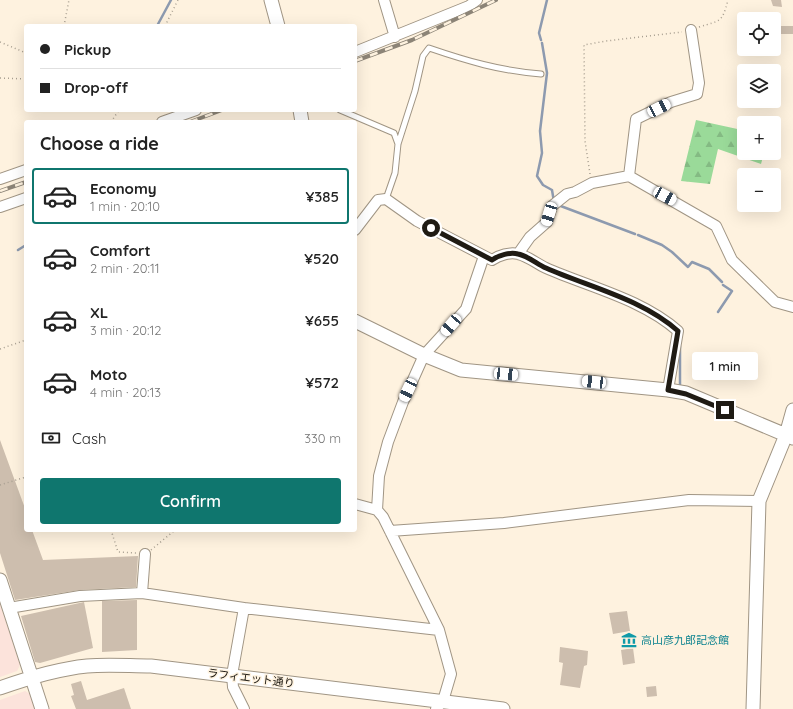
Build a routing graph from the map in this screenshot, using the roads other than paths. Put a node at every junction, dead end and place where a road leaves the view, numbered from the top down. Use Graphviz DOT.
graph roads {
  1 [pos="271,0"];
  2 [pos="384,0"];
  3 [pos="477,0"];
  4 [pos="277,24"];
  5 [pos="691,30"];
  6 [pos="395,37"];
  7 [pos="357,51"];
  8 [pos="541,74"];
  9 [pos="190,112"];
  10 [pos="345,112"];
  11 [pos="168,120"];
  12 [pos="398,144"];
  13 [pos="24,171"];
  14 [pos="629,176"];
  15 [pos="0,179"];
  16 [pos="24,199"];
  17 [pos="386,199"];
  18 [pos="0,207"];
  19 [pos="357,227"];
  20 [pos="518,254"];
  21 [pos="484,256"];
  22 [pos="793,307"];
  23 [pos="357,322"];
  24 [pos="424,355"];
  25 [pos="668,390"];
  26 [pos="793,410"];
  27 [pos="789,436"];
  28 [pos="759,502"];
  29 [pos="357,505"];
  30 [pos="377,510"];
  31 [pos="390,531"];
  32 [pos="146,554"];
  33 [pos="0,580"];
  34 [pos="142,593"];
  35 [pos="9,608"];
  36 [pos="244,608"];
  37 [pos="439,630"];
  38 [pos="232,675"];
  39 [pos="32,677"];
  40 [pos="0,688"];
  41 [pos="440,705"];
  42 [pos="42,709"];
  43 [pos="244,709"];
  44 [pos="503,709"];
  45 [pos="753,709"];
  1 -- 4 [label="street"];
  2 -- 6 [label="street"];
  3 -- 6 [label="street"];
  5 -- 14 [label="street"];
  6 -- 7 [label="street"];
  8 -- 12 [label="lane"];
  9 -- 11 [label="street"];
  10 -- 12 [label="lane"];
  12 -- 17 [label="lane"];
  13 -- 15 [label="street"];
  14 -- 20 [label="street"];
  14 -- 22 [label="street"];
  16 -- 18 [label="street"];
  17 -- 19 [label="street"];
  17 -- 21 [label="street"];
  20 -- 21 [label="street"];
  20 -- 25 [label="street"];
  21 -- 24 [label="street"];
  23 -- 24 [label="street"];
  24 -- 25 [label="street"];
  24 -- 30 [label="street"];
  25 -- 27 [label="street"];
  26 -- 27 [label="street"];
  27 -- 28 [label="street"];
  28 -- 31 [label="street"];
  28 -- 45 [label="street"];
  29 -- 30 [label="street"];
  30 -- 31 [label="street"];
  31 -- 37 [label="street"];
  32 -- 34 [label="street"];
  33 -- 35 [label="street"];
  34 -- 35 [label="street"];
  34 -- 36 [label="street"];
  35 -- 39 [label="street"];
  36 -- 37 [label="street"];
  36 -- 38 [label="street"];
  37 -- 41 [label="street"];
  38 -- 39 [label="street, ラフィエット通り"];
  38 -- 41 [label="street, ラフィエット通り"];
  38 -- 43 [label="street"];
  39 -- 40 [label="street, ラフィエット通り"];
  39 -- 42 [label="street"];
  41 -- 44 [label="street, ラフィエット通り"];
}
